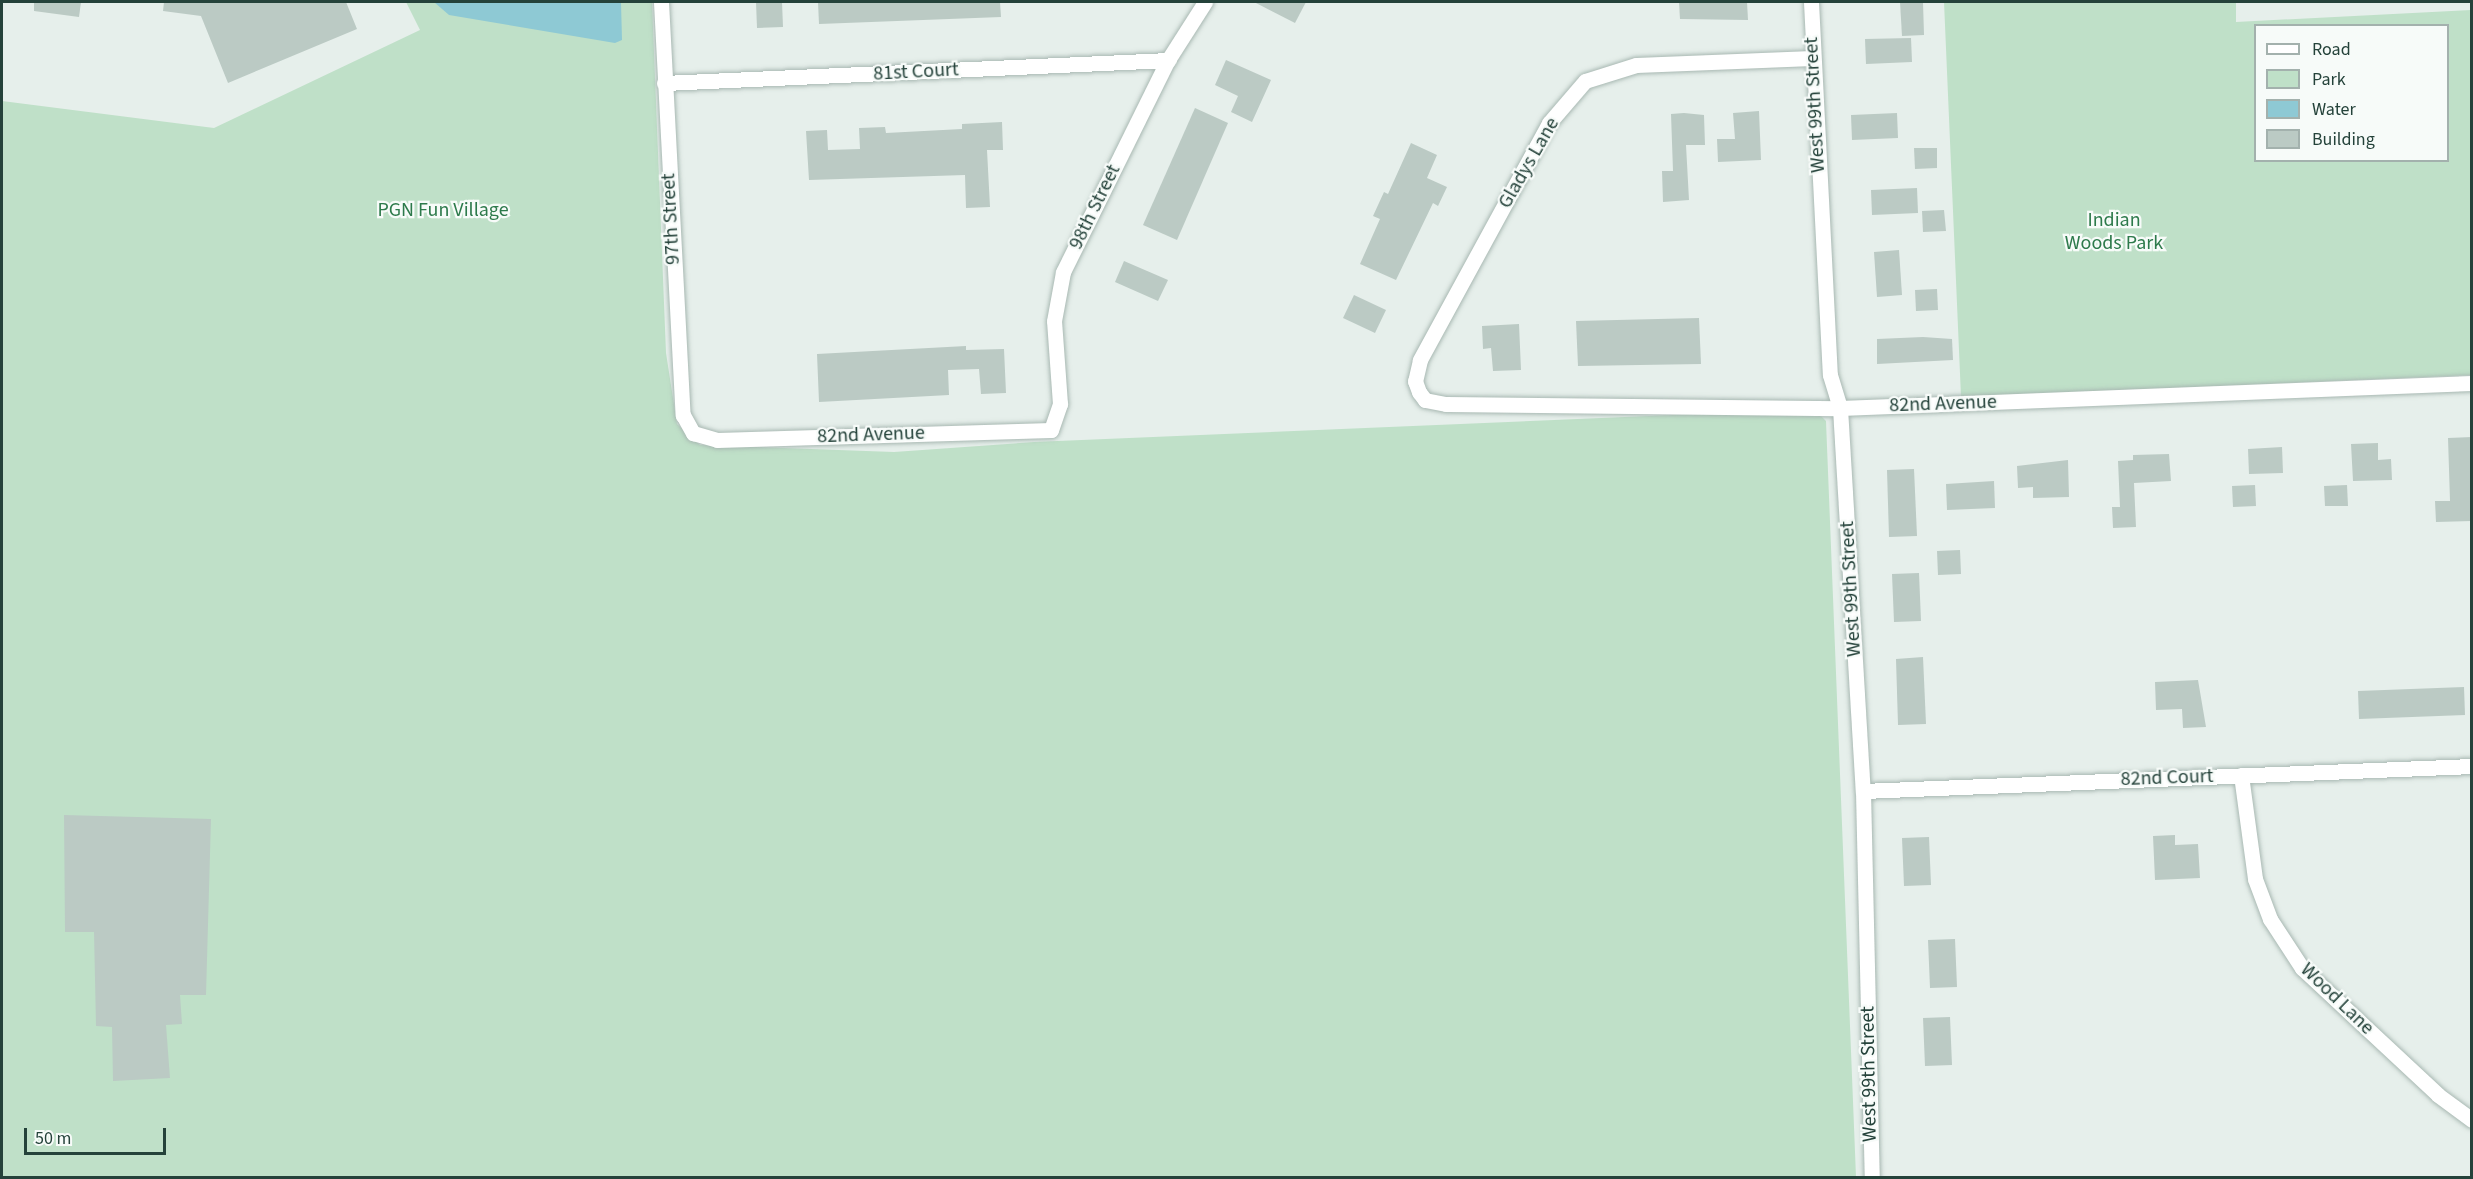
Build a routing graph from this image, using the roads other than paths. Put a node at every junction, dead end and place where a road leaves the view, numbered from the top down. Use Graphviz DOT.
graph roads {
  1 [pos="662,2"];
  2 [pos="1205,2"];
  3 [pos="1810,2"];
  4 [pos="1812,58"];
  5 [pos="1168,60"];
  6 [pos="664,83"];
  7 [pos="2472,383"];
  8 [pos="1419,392"];
  9 [pos="1840,408"];
  10 [pos="1051,430"];
  11 [pos="693,433"];
  12 [pos="2472,766"];
  13 [pos="2241,775"];
  14 [pos="1863,791"];
  15 [pos="2472,1120"];
  16 [pos="1872,1178"];
  1 -- 6 [label="street, 97th Street"];
  2 -- 5 [label="street, 98th Street"];
  3 -- 4 [label="street, West 99th Street"];
  4 -- 8 [label="street, Gladys Lane"];
  4 -- 9 [label="street, West 99th Street"];
  5 -- 6 [label="street, 81st Court"];
  5 -- 10 [label="street, 98th Street"];
  6 -- 11 [label="street, 97th Street"];
  7 -- 9 [label="street, 82nd Avenue"];
  8 -- 9 [label="street, 82nd Avenue"];
  9 -- 14 [label="street, West 99th Street"];
  10 -- 11 [label="street, 82nd Avenue"];
  12 -- 13 [label="street, 82nd Court"];
  13 -- 14 [label="street, 82nd Court"];
  13 -- 15 [label="street, Wood Lane"];
  14 -- 16 [label="street, West 99th Street"];
}
